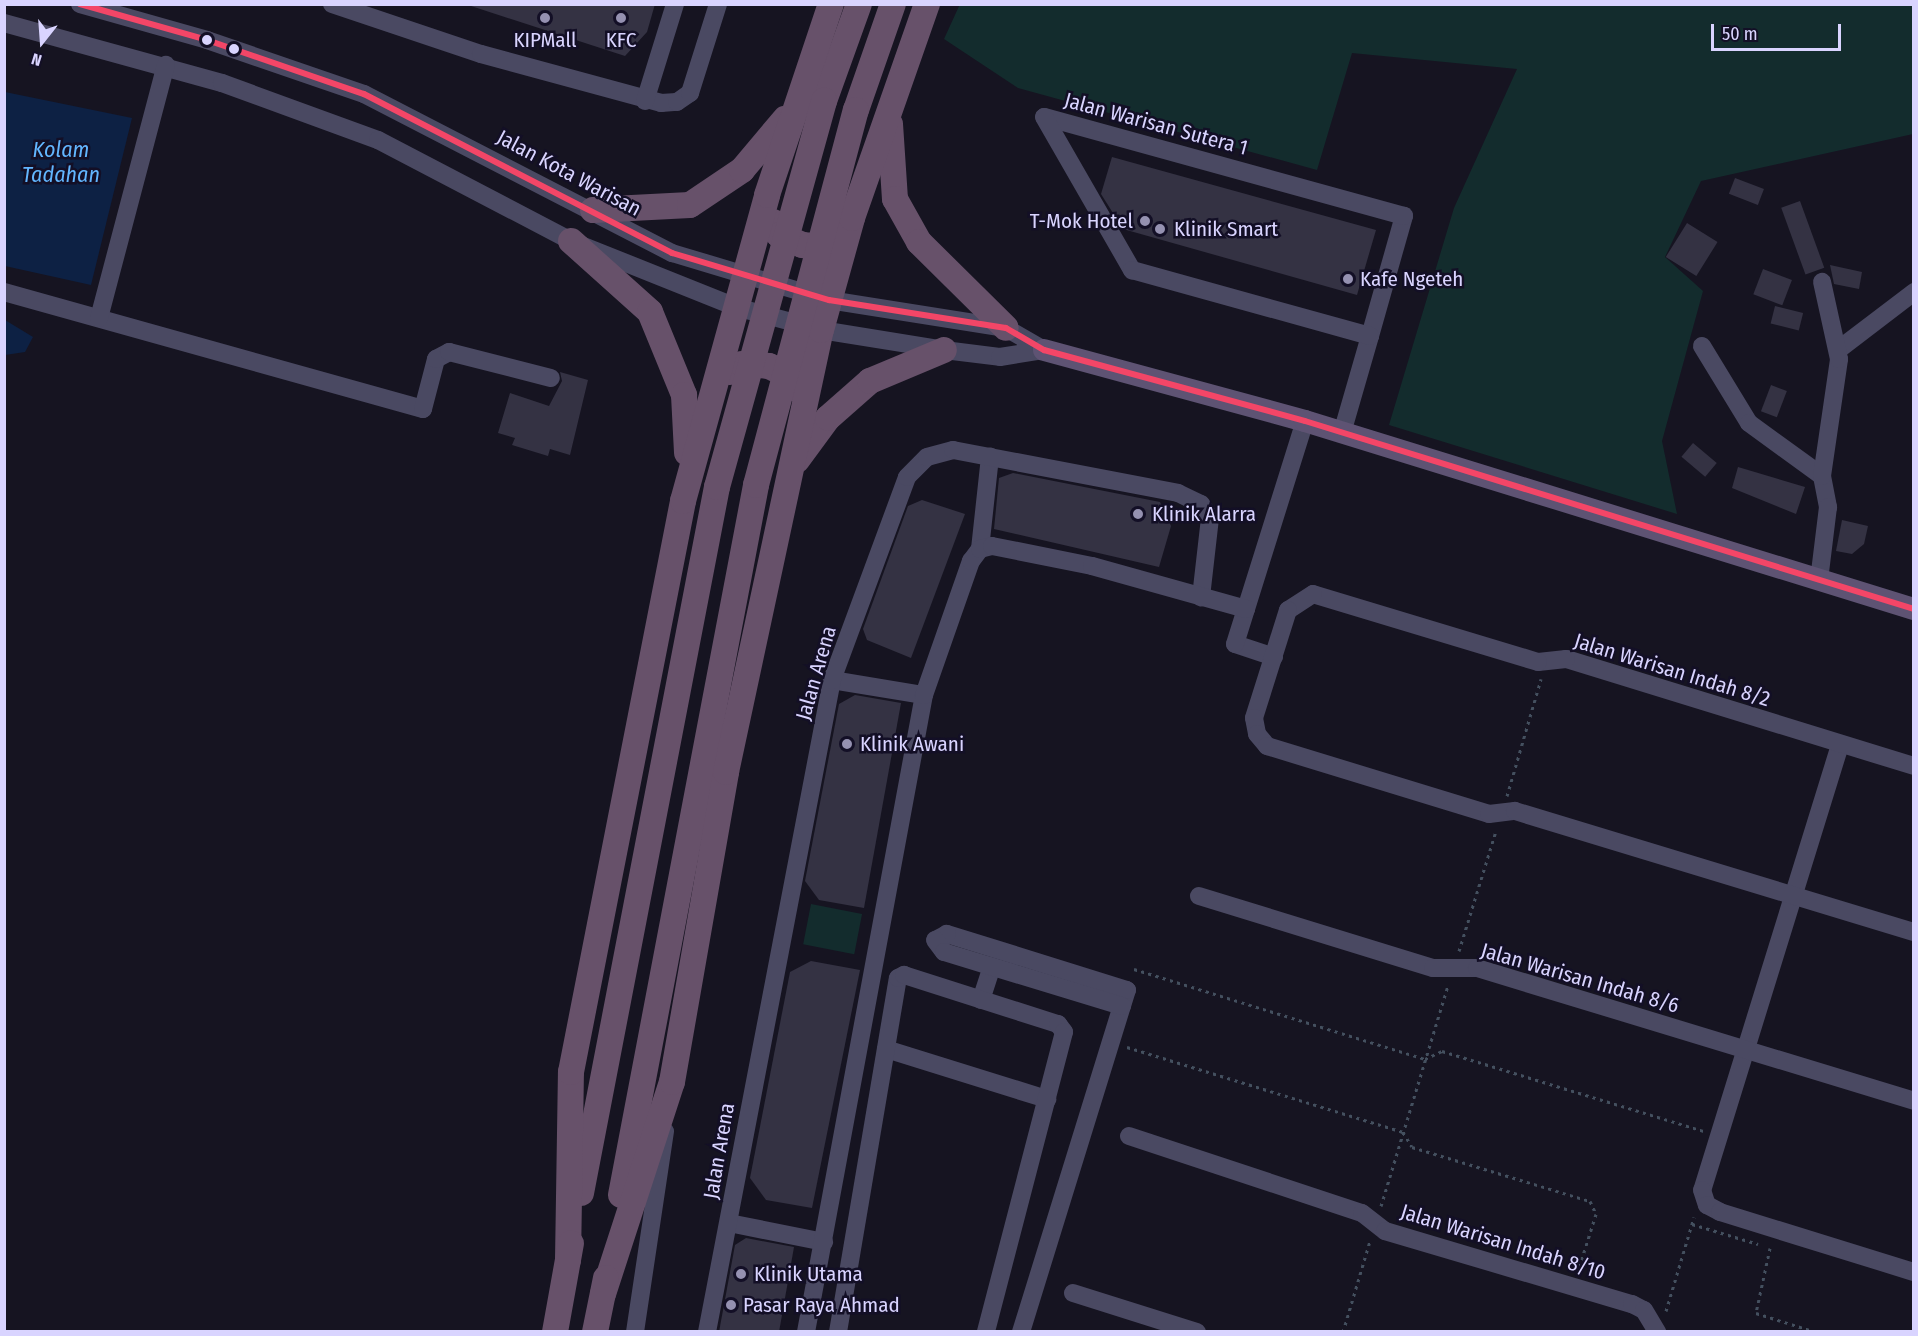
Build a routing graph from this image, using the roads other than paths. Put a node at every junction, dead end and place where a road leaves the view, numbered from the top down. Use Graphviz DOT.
graph roads {
  1 [pos="80,4"];
  2 [pos="332,4"];
  3 [pos="675,4"];
  4 [pos="718,4"];
  5 [pos="831,4"];
  6 [pos="859,4"];
  7 [pos="893,4"];
  8 [pos="927,4"];
  9 [pos="4,23"];
  10 [pos="166,65"];
  11 [pos="896,92"];
  12 [pos="645,101"];
  13 [pos="798,102"];
  14 [pos="767,195"];
  15 [pos="593,210"];
  16 [pos="852,218"];
  17 [pos="571,241"];
  18 [pos="745,276"];
  19 [pos="1822,282"];
  20 [pos="4,292"];
  21 [pos="1914,292"];
  22 [pos="829,300"];
  23 [pos="736,307"];
  24 [pos="99,318"];
  25 [pos="1006,328"];
  26 [pos="821,330"];
  27 [pos="1370,336"];
  28 [pos="1702,346"];
  29 [pos="944,350"];
  30 [pos="1044,350"];
  31 [pos="1838,350"];
  32 [pos="551,378"];
  33 [pos="710,401"];
  34 [pos="801,421"];
  35 [pos="1305,421"];
  36 [pos="1342,433"];
  37 [pos="990,457"];
  38 [pos="793,464"];
  39 [pos="1822,476"];
  40 [pos="683,501"];
  41 [pos="981,549"];
  42 [pos="1819,580"];
  43 [pos="1201,597"];
  44 [pos="1246,609"];
  45 [pos="1914,609"];
  46 [pos="1274,657"];
  47 [pos="832,680"];
  48 [pos="924,695"];
  49 [pos="1840,745"];
  50 [pos="1914,766"];
  51 [pos="1793,894"];
  52 [pos="1199,896"];
  53 [pos="1914,932"];
  54 [pos="992,967"];
  55 [pos="1125,998"];
  56 [pos="981,1000"];
  57 [pos="886,1049"];
  58 [pos="1742,1049"];
  59 [pos="672,1082"];
  60 [pos="1047,1099"];
  61 [pos="1914,1101"];
  62 [pos="1129,1136"];
  63 [pos="729,1223"];
  64 [pos="824,1242"];
  65 [pos="568,1260"];
  66 [pos="1914,1272"];
  67 [pos="603,1293"];
  68 [pos="1072,1293"];
  69 [pos="1657,1328"];
  70 [pos="555,1332"];
  71 [pos="595,1332"];
  72 [pos="635,1332"];
  73 [pos="706,1332"];
  74 [pos="806,1332"];
  75 [pos="838,1332"];
  76 [pos="986,1332"];
  77 [pos="1021,1332"];
  78 [pos="1197,1332"];
  1 -- 15 [label="street, Jalan Kota Warisan"];
  2 -- 12 [label="street"];
  3 -- 12 [label="street"];
  4 -- 12 [label="street"];
  5 -- 13 [label="highway"];
  6 -- 65 [label="highway, bridge"];
  7 -- 67 [label="highway, bridge"];
  8 -- 11 [label="highway"];
  9 -- 10 [label="street"];
  10 -- 17 [label="street"];
  10 -- 24 [label="street"];
  11 -- 16 [label="highway"];
  11 -- 25 [label="highway"];
  13 -- 14 [label="highway"];
  13 -- 15 [label="highway"];
  14 -- 16 [label="highway"];
  14 -- 18 [label="highway"];
  15 -- 18 [label="street, Jalan Kota Warisan"];
  16 -- 22 [label="highway"];
  17 -- 23 [label="street"];
  17 -- 40 [label="highway"];
  18 -- 22 [label="street, Jalan Kota Warisan"];
  18 -- 23 [label="highway"];
  19 -- 31 [label="street"];
  20 -- 24 [label="street"];
  21 -- 31 [label="street"];
  22 -- 25 [label="street, Jalan Kota Warisan"];
  22 -- 26 [label="highway"];
  23 -- 26 [label="street"];
  23 -- 33 [label="highway"];
  24 -- 32 [label="street"];
  25 -- 30 [label="street, Jalan Kota Warisan"];
  26 -- 29 [label="street"];
  26 -- 34 [label="highway"];
  27 -- 27 [label="street, Jalan Warisan Sutera 1"];
  27 -- 36 [label="street, Jalan Warisan Sutera 1"];
  28 -- 39 [label="street"];
  29 -- 30 [label="street"];
  29 -- 38 [label="highway"];
  30 -- 35 [label="main road"];
  31 -- 39 [label="street"];
  33 -- 34 [label="highway"];
  33 -- 40 [label="highway"];
  34 -- 38 [label="highway"];
  35 -- 36 [label="main road"];
  35 -- 44 [label="street"];
  36 -- 42 [label="main road"];
  37 -- 41 [label="street"];
  37 -- 43 [label="street, Jalan Arena"];
  37 -- 47 [label="street, Jalan Arena"];
  38 -- 59 [label="highway"];
  39 -- 42 [label="street"];
  40 -- 65 [label="highway"];
  41 -- 43 [label="street"];
  41 -- 48 [label="street"];
  42 -- 45 [label="main road"];
  43 -- 44 [label="street"];
  44 -- 46 [label="street"];
  46 -- 49 [label="street, Jalan Warisan Indah 8/2"];
  46 -- 51 [label="street"];
  47 -- 48 [label="street"];
  47 -- 63 [label="street, Jalan Arena"];
  48 -- 64 [label="street"];
  49 -- 50 [label="street, Jalan Warisan Indah 8/2"];
  49 -- 51 [label="street"];
  51 -- 53 [label="street"];
  51 -- 58 [label="street"];
  52 -- 58 [label="street, Jalan Warisan Indah 8/6"];
  54 -- 55 [label="street"];
  54 -- 55 [label="street"];
  54 -- 56 [label="street"];
  55 -- 77 [label="street"];
  56 -- 57 [label="street"];
  56 -- 60 [label="street"];
  57 -- 60 [label="street"];
  57 -- 75 [label="street"];
  58 -- 61 [label="street, Jalan Warisan Indah 8/6"];
  58 -- 66 [label="street"];
  59 -- 67 [label="highway"];
  59 -- 72 [label="street"];
  60 -- 76 [label="street"];
  62 -- 69 [label="street, Jalan Warisan Indah 8/10"];
  63 -- 64 [label="street"];
  63 -- 73 [label="street, Jalan Arena"];
  64 -- 74 [label="street"];
  65 -- 70 [label="highway"];
  67 -- 71 [label="highway"];
  68 -- 78 [label="street"];
}
